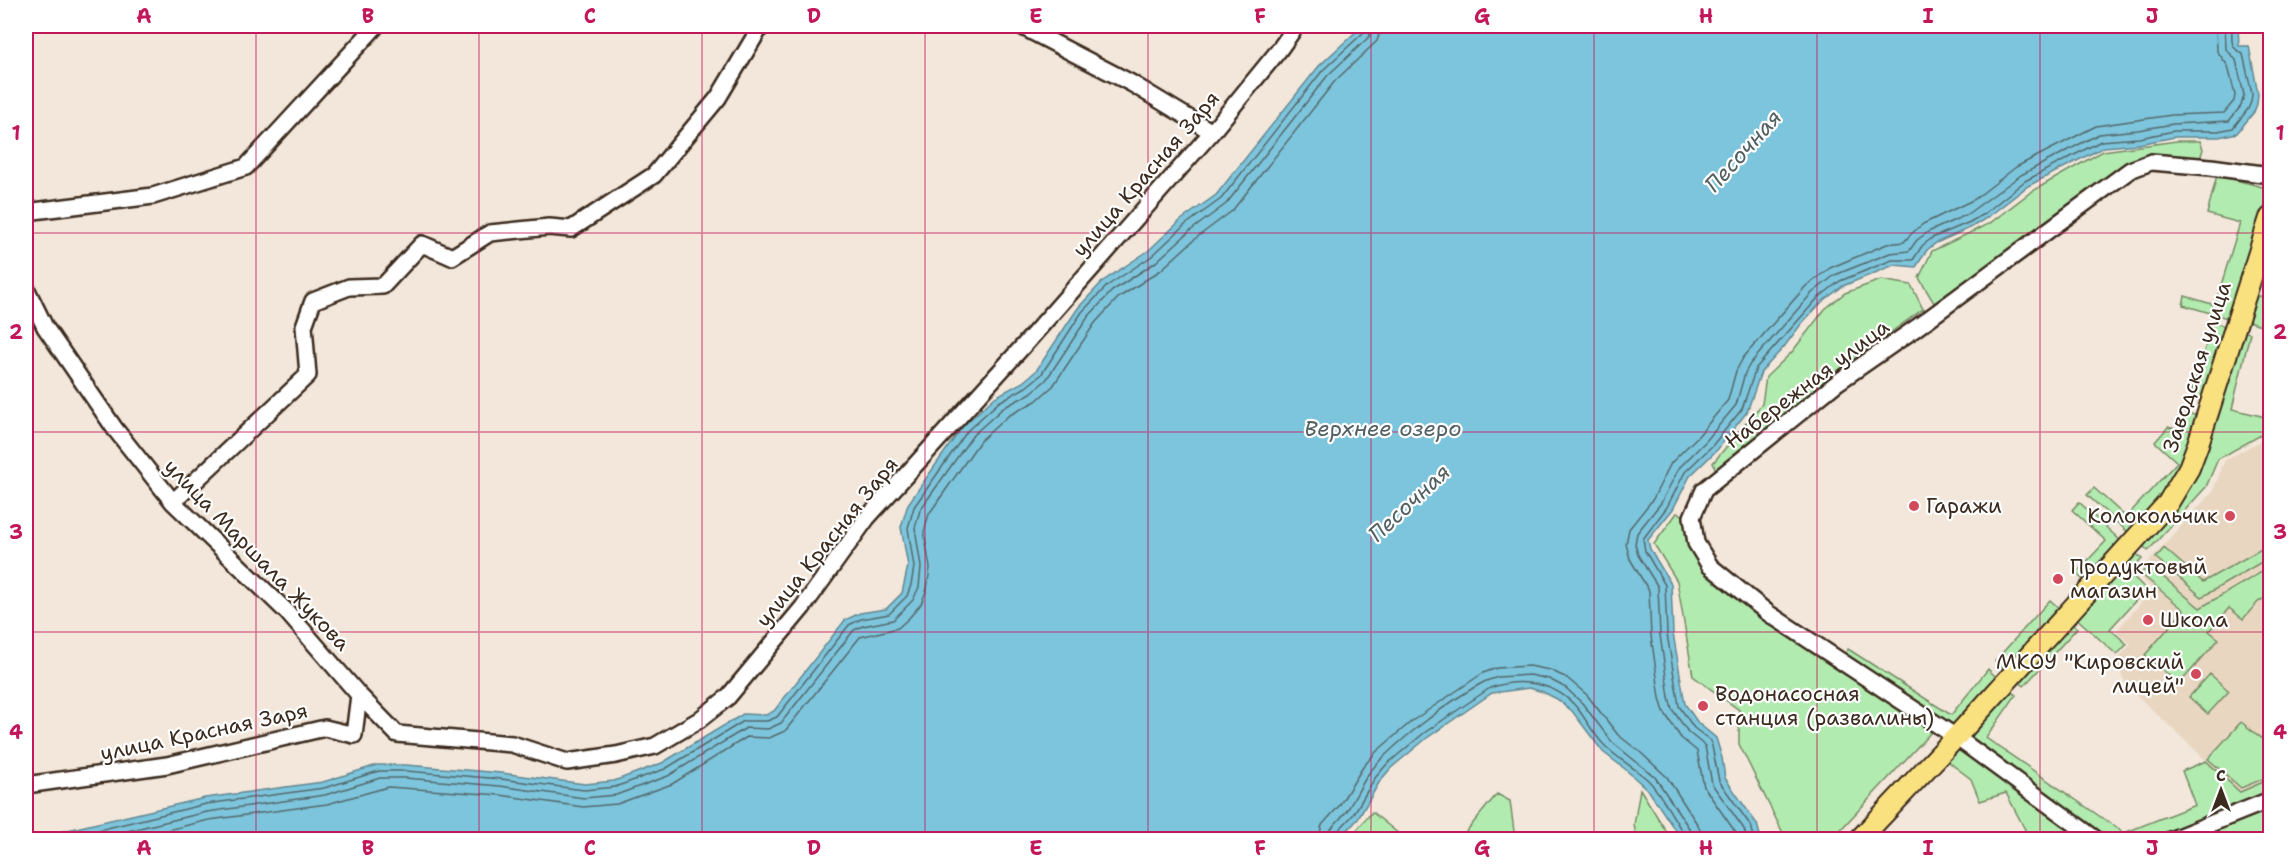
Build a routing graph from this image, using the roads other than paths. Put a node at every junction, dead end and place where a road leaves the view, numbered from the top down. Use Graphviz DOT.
graph roads {
  1 [pos="376,26"];
  2 [pos="761,26"];
  3 [pos="1021,26"];
  4 [pos="1296,26"];
  5 [pos="1212,132"];
  6 [pos="2271,175"];
  7 [pos="26,212"];
  8 [pos="2271,218"];
  9 [pos="26,288"];
  10 [pos="173,502"];
  11 [pos="359,694"];
  12 [pos="1956,737"];
  13 [pos="26,785"];
  14 [pos="2271,800"];
  15 [pos="1859,840"];
  16 [pos="2097,840"];
  17 [pos="2170,840"];
  1 -- 7 [label="street"];
  2 -- 10 [label="street"];
  3 -- 5 [label="street"];
  4 -- 5 [label="street, улица Красная Заря"];
  5 -- 11 [label="street, улица Красная Заря"];
  6 -- 12 [label="street, Набережная улица"];
  8 -- 12 [label="main road, Заводская улица"];
  9 -- 10 [label="street, улица Маршала Жукова"];
  10 -- 11 [label="street, улица Маршала Жукова"];
  11 -- 13 [label="street, улица Красная Заря"];
  12 -- 15 [label="main road, Заводская улица"];
  12 -- 16 [label="street, Набережная улица"];
  14 -- 17 [label="street"];
}
